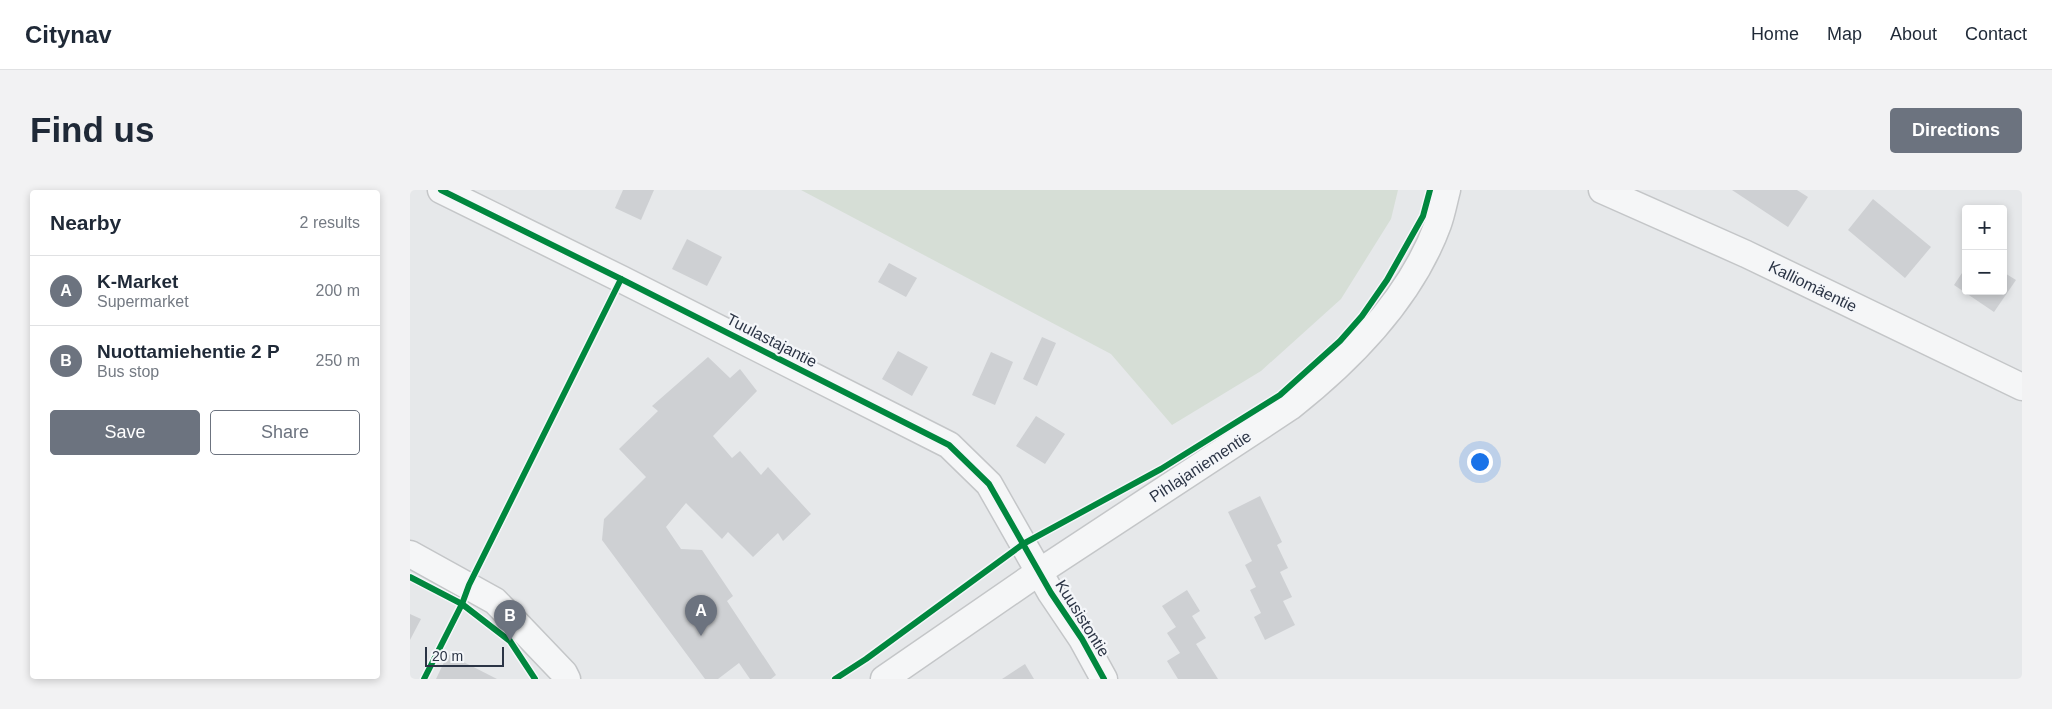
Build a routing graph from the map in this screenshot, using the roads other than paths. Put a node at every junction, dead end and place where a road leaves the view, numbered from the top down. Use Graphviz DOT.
graph roads {
  1 [pos="441,190"];
  2 [pos="1447,190"];
  3 [pos="1602,190"];
  4 [pos="2022,387"];
  5 [pos="410,554"];
  6 [pos="1039,572"];
  7 [pos="567,679"];
  8 [pos="884,679"];
  9 [pos="1104,679"];
  1 -- 6 [label="street, Tuulastajantie"];
  2 -- 6 [label="street, Pihlajaniementie"];
  3 -- 4 [label="street, Kalliomäentie"];
  5 -- 7 [label="street"];
  6 -- 8 [label="street, Pihlajaniementie"];
  6 -- 9 [label="street, Kuusistontie"];
}
